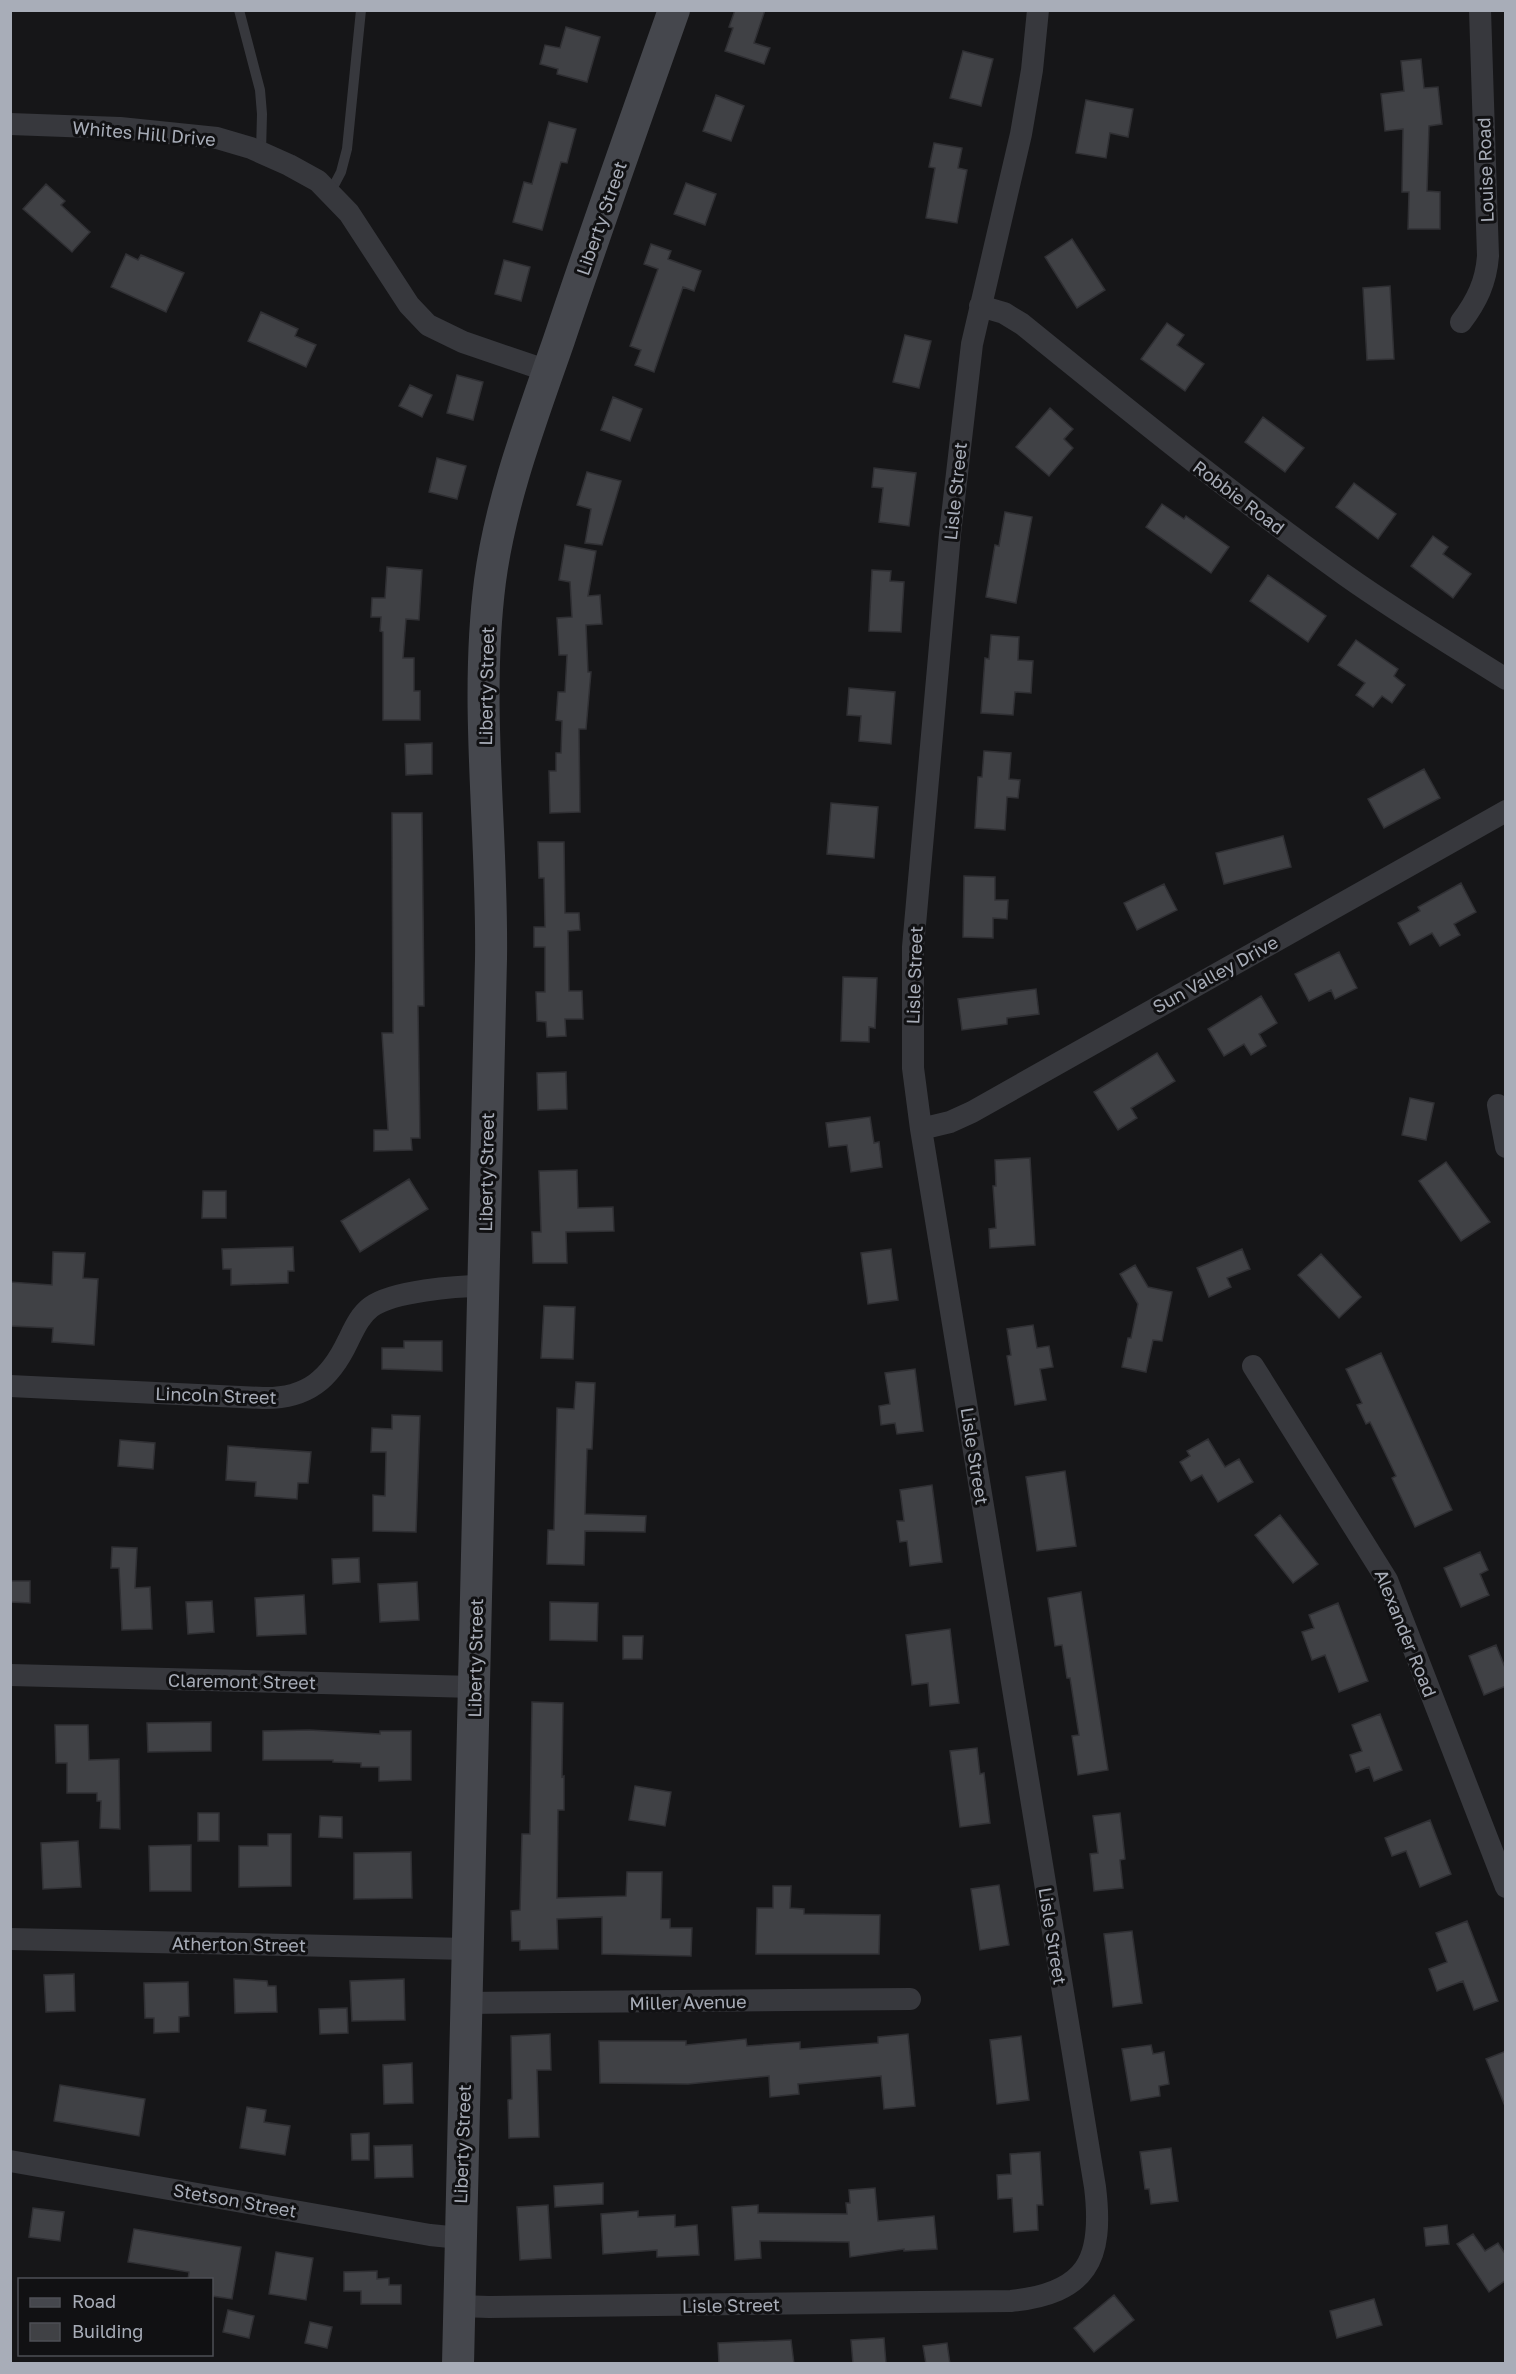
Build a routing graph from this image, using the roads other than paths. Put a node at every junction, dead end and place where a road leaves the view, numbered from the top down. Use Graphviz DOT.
graph roads {
  1 [pos="239,10"];
  2 [pos="361,10"];
  3 [pos="674,10"];
  4 [pos="1038,10"];
  5 [pos="1480,10"];
  6 [pos="10,124"];
  7 [pos="261,152"];
  8 [pos="330,193"];
  9 [pos="981,306"];
  10 [pos="1461,322"];
  11 [pos="548,371"];
  12 [pos="1506,679"];
  13 [pos="1506,810"];
  14 [pos="1498,1105"];
  15 [pos="921,1129"];
  16 [pos="1506,1147"];
  17 [pos="483,1286"];
  18 [pos="1253,1366"];
  19 [pos="10,1386"];
  20 [pos="10,1675"];
  21 [pos="474,1687"];
  22 [pos="1506,1887"];
  23 [pos="10,1939"];
  24 [pos="468,1949"];
  25 [pos="910,1999"];
  26 [pos="466,2003"];
  27 [pos="10,2161"];
  28 [pos="460,2238"];
  29 [pos="459,2306"];
  30 [pos="458,2364"];
  1 -- 7 [label="lane"];
  2 -- 8 [label="lane"];
  3 -- 11 [label="main road, Liberty Street"];
  4 -- 9 [label="street, Lisle Street"];
  5 -- 10 [label="street, Louise Road"];
  6 -- 7 [label="street, Whites Hill Drive"];
  7 -- 8 [label="street, Whites Hill Drive"];
  8 -- 11 [label="street, Whites Hill Drive"];
  9 -- 12 [label="street, Robbie Road"];
  9 -- 15 [label="street, Lisle Street"];
  11 -- 17 [label="main road, Liberty Street"];
  13 -- 15 [label="street, Sun Valley Drive"];
  14 -- 16 [label="street"];
  15 -- 29 [label="street, Lisle Street"];
  17 -- 19 [label="street, Lincoln Street"];
  17 -- 21 [label="main road, Liberty Street"];
  18 -- 22 [label="street, Alexander Road"];
  20 -- 21 [label="street, Claremont Street"];
  21 -- 24 [label="main road, Liberty Street"];
  23 -- 24 [label="street, Atherton Street"];
  24 -- 26 [label="main road, Liberty Street"];
  25 -- 26 [label="street, Miller Avenue"];
  26 -- 28 [label="main road, Liberty Street"];
  27 -- 28 [label="street, Stetson Street"];
  28 -- 29 [label="main road, Liberty Street"];
  29 -- 30 [label="main road, Liberty Street"];
}
